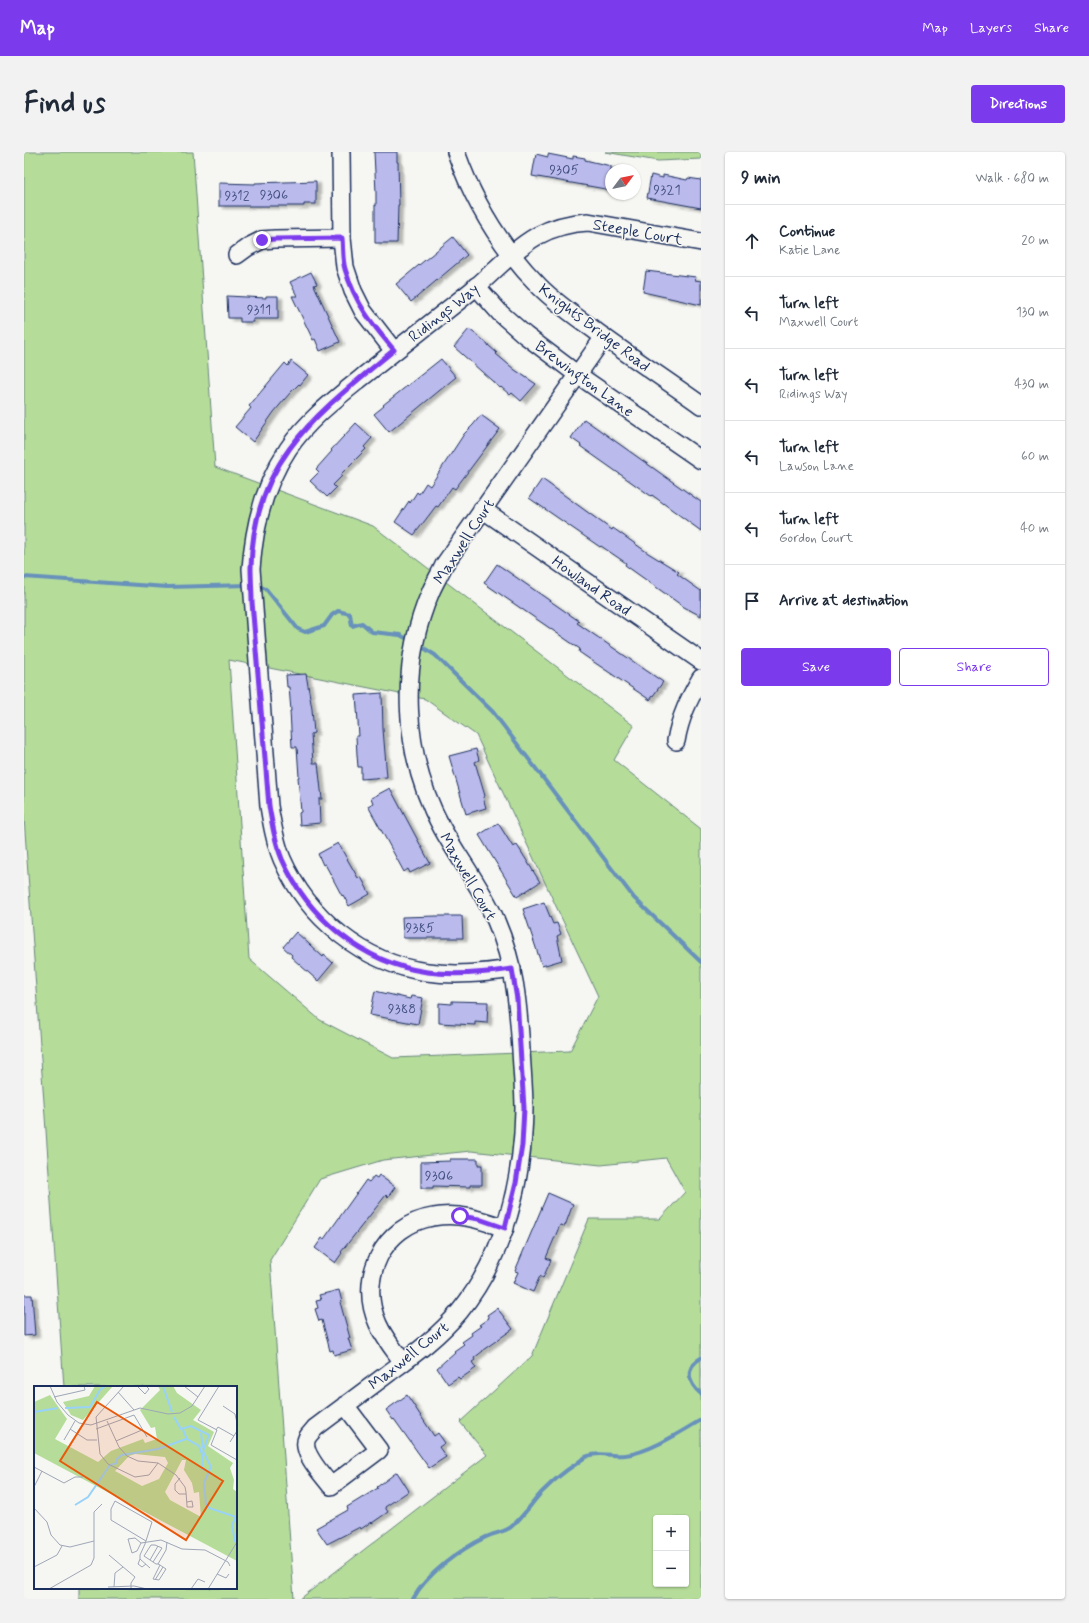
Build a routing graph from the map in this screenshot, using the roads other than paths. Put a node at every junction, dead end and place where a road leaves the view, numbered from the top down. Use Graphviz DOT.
graph roads {
  1 [pos="341,152"];
  2 [pos="456,152"];
  3 [pos="342,238"];
  4 [pos="701,242"];
  5 [pos="237,255"];
  6 [pos="511,255"];
  7 [pos="476,286"];
  8 [pos="604,337"];
  9 [pos="394,350"];
  10 [pos="578,374"];
  11 [pos="701,405"];
  12 [pos="701,460"];
  13 [pos="482,509"];
  14 [pos="701,661"];
  15 [pos="701,678"];
  16 [pos="676,741"];
  17 [pos="512,969"];
  18 [pos="505,1228"];
  19 [pos="403,1362"];
  20 [pos="345,1405"];
  1 -- 3 [label="street"];
  2 -- 6 [label="street, Knights Bridge Road"];
  3 -- 5 [label="street"];
  3 -- 9 [label="street"];
  4 -- 6 [label="street, Steeple Court"];
  6 -- 7 [label="street, Ridings Way"];
  6 -- 8 [label="street, Knights Bridge Road"];
  7 -- 9 [label="street, Ridings Way"];
  7 -- 10 [label="street, Brewington Lane"];
  8 -- 10 [label="street, Maxwell Court"];
  8 -- 11 [label="street, Knights Bridge Road"];
  9 -- 17 [label="street, Ridings Way"];
  10 -- 12 [label="street, Brewington Lane"];
  10 -- 13 [label="street, Maxwell Court"];
  13 -- 14 [label="street, Howland Road"];
  13 -- 17 [label="street, Maxwell Court"];
  15 -- 16 [label="street"];
  17 -- 18 [label="street, Maxwell Court"];
  18 -- 19 [label="street, Maxwell Court"];
  18 -- 19 [label="street"];
  19 -- 20 [label="street, Maxwell Court"];
  20 -- 20 [label="street, Maxwell Court"];
}
